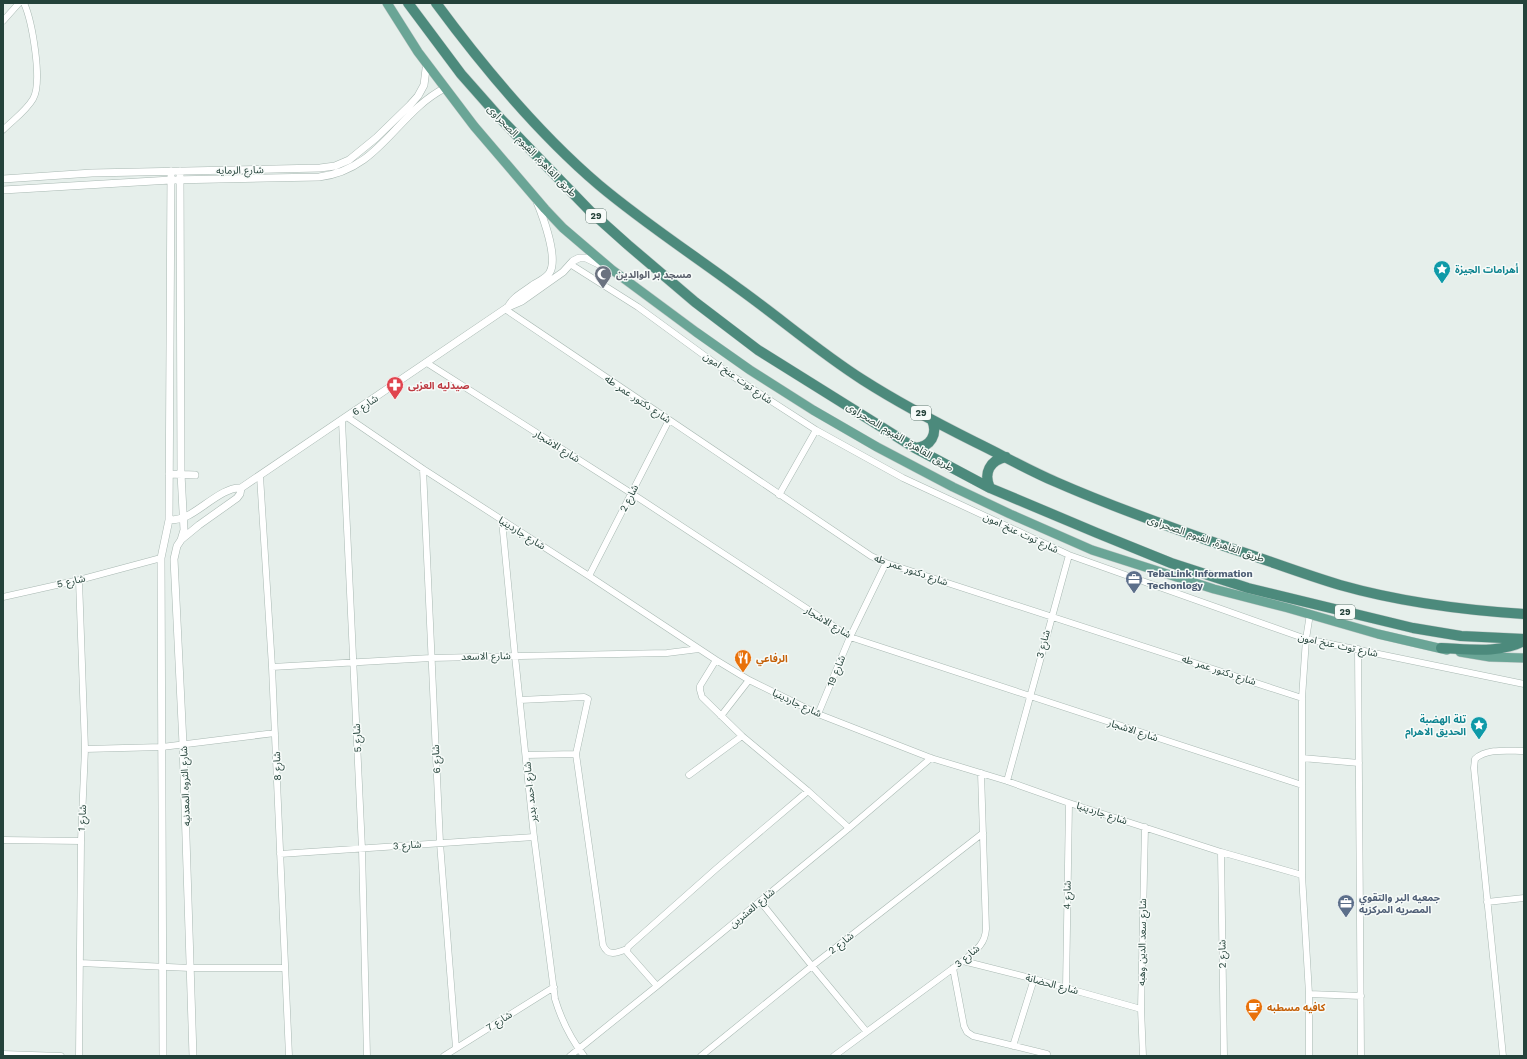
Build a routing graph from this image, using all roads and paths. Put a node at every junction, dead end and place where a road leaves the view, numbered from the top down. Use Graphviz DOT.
graph roads {
  1 [pos="19,3"];
  2 [pos="24,3"];
  3 [pos="387,3"];
  4 [pos="408,3"];
  5 [pos="436,3"];
  6 [pos="3,20"];
  7 [pos="428,65"];
  8 [pos="445,88"];
  9 [pos="3,130"];
  10 [pos="171,171"];
  11 [pos="180,171"];
  12 [pos="3,179"];
  13 [pos="171,180"];
  14 [pos="179,180"];
  15 [pos="3,190"];
  16 [pos="536,199"];
  17 [pos="570,264"];
  18 [pos="611,269"];
  19 [pos="506,308"];
  20 [pos="427,363"];
  21 [pos="345,419"];
  22 [pos="669,420"];
  23 [pos="932,420"];
  24 [pos="816,430"];
  25 [pos="915,448"];
  26 [pos="1006,458"];
  27 [pos="423,469"];
  28 [pos="168,474"];
  29 [pos="181,474"];
  30 [pos="195,474"];
  31 [pos="260,476"];
  32 [pos="241,488"];
  33 [pos="990,488"];
  34 [pos="631,493"];
  35 [pos="779,495"];
  36 [pos="183,518"];
  37 [pos="169,520"];
  38 [pos="502,521"];
  39 [pos="181,540"];
  40 [pos="1069,555"];
  41 [pos="162,558"];
  42 [pos="886,563"];
  43 [pos="589,576"];
  44 [pos="79,580"];
  45 [pos="3,597"];
  46 [pos="1310,614"];
  47 [pos="1524,614"];
  48 [pos="1051,616"];
  49 [pos="850,637"];
  50 [pos="1306,639"];
  51 [pos="1524,640"];
  52 [pos="1441,648"];
  53 [pos="699,649"];
  54 [pos="1358,649"];
  55 [pos="515,656"];
  56 [pos="431,658"];
  57 [pos="1524,658"];
  58 [pos="716,660"];
  59 [pos="354,662"];
  60 [pos="272,668"];
  61 [pos="749,680"];
  62 [pos="1524,684"];
  63 [pos="1030,696"];
  64 [pos="1302,698"];
  65 [pos="520,700"];
  66 [pos="818,714"];
  67 [pos="721,716"];
  68 [pos="275,733"];
  69 [pos="742,736"];
  70 [pos="184,744"];
  71 [pos="162,747"];
  72 [pos="85,749"];
  73 [pos="1524,750"];
  74 [pos="576,754"];
  75 [pos="526,755"];
  76 [pos="931,758"];
  77 [pos="1302,758"];
  78 [pos="1359,763"];
  79 [pos="982,773"];
  80 [pos="689,775"];
  81 [pos="1007,781"];
  82 [pos="1302,785"];
  83 [pos="808,791"];
  84 [pos="1069,802"];
  85 [pos="1145,827"];
  86 [pos="849,828"];
  87 [pos="983,833"];
  88 [pos="534,837"];
  89 [pos="3,840"];
  90 [pos="81,841"];
  91 [pos="440,843"];
  92 [pos="362,849"];
  93 [pos="1221,852"];
  94 [pos="280,854"];
  95 [pos="1302,875"];
  96 [pos="1524,898"];
  97 [pos="760,901"];
  98 [pos="1487,902"];
  99 [pos="626,949"];
  100 [pos="963,961"];
  101 [pos="80,963"];
  102 [pos="812,966"];
  103 [pos="162,967"];
  104 [pos="190,968"];
  105 [pos="285,968"];
  106 [pos="953,968"];
  107 [pos="1034,979"];
  108 [pos="657,986"];
  109 [pos="554,987"];
  110 [pos="1066,988"];
  111 [pos="1309,994"];
  112 [pos="1361,996"];
  113 [pos="1141,1009"];
  114 [pos="866,1031"];
  115 [pos="1013,1046"];
  116 [pos="456,1048"];
  117 [pos="578,1049"];
  118 [pos="3,1054"];
  119 [pos="1047,1054"];
  120 [pos="61,1056"];
  121 [pos="79,1056"];
  122 [pos="163,1056"];
  123 [pos="193,1056"];
  124 [pos="289,1056"];
  125 [pos="367,1056"];
  126 [pos="444,1056"];
  127 [pos="570,1056"];
  128 [pos="584,1056"];
  129 [pos="701,1056"];
  130 [pos="834,1056"];
  131 [pos="1143,1056"];
  132 [pos="1224,1056"];
  133 [pos="1309,1056"];
  134 [pos="1361,1056"];
  135 [pos="1503,1056"];
  1 -- 6 [label="street"];
  2 -- 9 [label="street"];
  3 -- 7 [label="main road"];
  4 -- 25 [label="highway, طريق القاهرة, الفيوم الصحراوى / 29"];
  5 -- 23 [label="highway, طريق القاهرة, الفيوم الصحراوى / 29"];
  7 -- 8 [label="main road"];
  7 -- 11 [label="street, شارع الرمايه"];
  8 -- 14 [label="street, شارع الرمايه"];
  8 -- 16 [label="main road"];
  10 -- 11 [label="street, شارع الرمايه"];
  10 -- 12 [label="street, شارع الرمايه"];
  10 -- 13 [label="street"];
  11 -- 14 [label="street, شارع الثروه المعدنيه"];
  13 -- 14 [label="street, شارع الرمايه"];
  13 -- 15 [label="street, شارع الرمايه"];
  13 -- 28 [label="street"];
  14 -- 29 [label="street, شارع الثروه المعدنيه"];
  16 -- 18 [label="main road"];
  16 -- 19 [label="street, شارع 6"];
  17 -- 18 [label="street, شارع 6"];
  17 -- 19 [label="street, شارع 6"];
  17 -- 24 [label="street, شارع توت عنخ امون"];
  18 -- 46 [label="main road"];
  19 -- 20 [label="street, شارع 6"];
  19 -- 22 [label="street, شارع دكتور عمر طه"];
  20 -- 21 [label="street, شارع 6"];
  20 -- 34 [label="street, شارع الاشجار"];
  21 -- 27 [label="street, شارع جاردينيا"];
  21 -- 31 [label="street, شارع 6"];
  21 -- 59 [label="street, شارع 5"];
  22 -- 34 [label="street, شارع 2"];
  22 -- 35 [label="street, شارع دكتور عمر طه"];
  23 -- 25 [label="highway"];
  23 -- 26 [label="highway, طريق القاهرة, الفيوم الصحراوى / 29"];
  24 -- 35 [label="street"];
  24 -- 40 [label="street, شارع توت عنخ امون"];
  25 -- 33 [label="highway, طريق القاهرة, الفيوم الصحراوى / 29"];
  26 -- 33 [label="highway"];
  26 -- 47 [label="highway, طريق القاهرة, الفيوم الصحراوى / 29"];
  27 -- 38 [label="street, شارع جاردينيا"];
  27 -- 56 [label="street, شارع 6"];
  28 -- 29 [label="street"];
  28 -- 37 [label="street"];
  29 -- 30 [label="street"];
  29 -- 36 [label="street, شارع الثروه المعدنيه"];
  31 -- 32 [label="street, شارع 6"];
  31 -- 60 [label="street, شارع 8"];
  32 -- 36 [label="street, شارع 6"];
  32 -- 39 [label="street, شارع 6"];
  33 -- 51 [label="highway, طريق القاهرة, الفيوم الصحراوى / 29"];
  34 -- 43 [label="street, شارع 2"];
  34 -- 49 [label="street, شارع الاشجار"];
  35 -- 42 [label="street, شارع دكتور عمر طه"];
  36 -- 37 [label="street, شارع 6"];
  36 -- 39 [label="street, شارع الثروه المعدنيه"];
  37 -- 41 [label="street"];
  38 -- 43 [label="street, شارع جاردينيا"];
  38 -- 55 [label="street, شارع احمد بدير"];
  39 -- 70 [label="street, شارع الثروه المعدنيه"];
  40 -- 48 [label="street, شارع 3"];
  40 -- 50 [label="street, شارع توت عنخ امون"];
  41 -- 44 [label="street, شارع 5"];
  41 -- 71 [label="street"];
  42 -- 48 [label="street, شارع دكتور عمر طه"];
  42 -- 49 [label="street, شارع 19"];
  43 -- 53 [label="street, شارع جاردينيا"];
  44 -- 45 [label="street, شارع 5"];
  44 -- 72 [label="street, شارع 1"];
  46 -- 50 [label="street"];
  46 -- 52 [label="main road"];
  48 -- 63 [label="street, شارع 3"];
  48 -- 64 [label="street, شارع دكتور عمر طه"];
  49 -- 63 [label="street, شارع الاشجار"];
  49 -- 66 [label="street, شارع 19"];
  50 -- 54 [label="street, شارع توت عنخ امون"];
  50 -- 64 [label="street"];
  51 -- 52 [label="highway"];
  52 -- 57 [label="main road"];
  53 -- 55 [label="street, شارع الاسعد"];
  53 -- 58 [label="street, شارع جاردينيا"];
  54 -- 62 [label="street, شارع توت عنخ امون"];
  54 -- 78 [label="street"];
  55 -- 56 [label="street, شارع الاسعد"];
  55 -- 65 [label="street, شارع احمد بدير"];
  56 -- 59 [label="street, شارع الاسعد"];
  56 -- 91 [label="street, شارع 6"];
  58 -- 61 [label="street, شارع جاردينيا"];
  58 -- 67 [label="street"];
  59 -- 60 [label="street, شارع الاسعد"];
  59 -- 92 [label="street, شارع 5"];
  60 -- 68 [label="street, شارع 8"];
  61 -- 66 [label="street, شارع جاردينيا"];
  61 -- 67 [label="street"];
  63 -- 81 [label="street, شارع 3"];
  63 -- 82 [label="street, شارع الاشجار"];
  64 -- 77 [label="street"];
  65 -- 74 [label="street"];
  65 -- 75 [label="street, شارع احمد بدير"];
  66 -- 76 [label="street, شارع جاردينيا"];
  67 -- 69 [label="street"];
  68 -- 70 [label="street"];
  68 -- 94 [label="street, شارع 8"];
  69 -- 80 [label="street"];
  69 -- 83 [label="street"];
  70 -- 71 [label="street"];
  70 -- 104 [label="street, شارع الثروه المعدنيه"];
  71 -- 72 [label="street"];
  71 -- 103 [label="street"];
  72 -- 90 [label="street, شارع 1"];
  73 -- 98 [label="street"];
  74 -- 75 [label="street"];
  74 -- 99 [label="street"];
  75 -- 88 [label="street, شارع احمد بدير"];
  76 -- 79 [label="street, شارع جاردينيا"];
  76 -- 86 [label="street, شارع العشرين"];
  77 -- 78 [label="street"];
  77 -- 82 [label="street"];
  78 -- 112 [label="street"];
  79 -- 81 [label="street, شارع جاردينيا"];
  79 -- 87 [label="street, شارع 3"];
  81 -- 84 [label="street, شارع جاردينيا"];
  82 -- 95 [label="street"];
  83 -- 86 [label="street"];
  83 -- 99 [label="street"];
  84 -- 85 [label="street, شارع جاردينيا"];
  84 -- 110 [label="street, شارع 4"];
  85 -- 93 [label="street, شارع جاردينيا"];
  85 -- 113 [label="street, شارع سعد الدين وهبه"];
  86 -- 97 [label="street, شارع العشرين"];
  87 -- 100 [label="street, شارع 3"];
  87 -- 102 [label="street, شارع 2"];
  88 -- 91 [label="street, شارع 3"];
  88 -- 109 [label="street, شارع احمد بدير"];
  89 -- 90 [label="street"];
  90 -- 101 [label="street, شارع 1"];
  91 -- 92 [label="street, شارع 3"];
  91 -- 116 [label="street, شارع 6"];
  92 -- 94 [label="street, شارع 3"];
  92 -- 125 [label="street, شارع 5"];
  93 -- 95 [label="street, شارع جاردينيا"];
  93 -- 132 [label="street, شارع 2"];
  94 -- 105 [label="street, شارع 8"];
  95 -- 111 [label="street"];
  96 -- 98 [label="street"];
  97 -- 102 [label="street"];
  97 -- 108 [label="street, شارع العشرين"];
  98 -- 135 [label="street"];
  99 -- 108 [label="street"];
  100 -- 106 [label="street, شارع 3"];
  100 -- 107 [label="street, شارع الحضانة"];
  101 -- 103 [label="street"];
  101 -- 121 [label="street, شارع 1"];
  102 -- 114 [label="street"];
  102 -- 129 [label="street, شارع 2"];
  103 -- 104 [label="street"];
  103 -- 122 [label="street"];
  104 -- 105 [label="street"];
  104 -- 123 [label="street, شارع الثروه المعدنيه"];
  105 -- 124 [label="street, شارع 8"];
  106 -- 114 [label="street, شارع 3"];
  106 -- 115 [label="street"];
  107 -- 110 [label="street, شارع الحضانة"];
  107 -- 115 [label="street"];
  108 -- 117 [label="street, شارع العشرين"];
  109 -- 116 [label="street, شارع 7"];
  109 -- 117 [label="street, شارع احمد بدير"];
  110 -- 113 [label="street, شارع الحضانة"];
  111 -- 112 [label="street"];
  111 -- 133 [label="street"];
  112 -- 134 [label="street"];
  113 -- 131 [label="street, شارع سعد الدين وهبه"];
  114 -- 130 [label="street, شارع 3"];
  115 -- 119 [label="street"];
  116 -- 126 [label="street, شارع 7"];
  117 -- 127 [label="street, شارع العشرين"];
  117 -- 128 [label="street, شارع احمد بدير"];
  118 -- 120 [label="street"];
}
